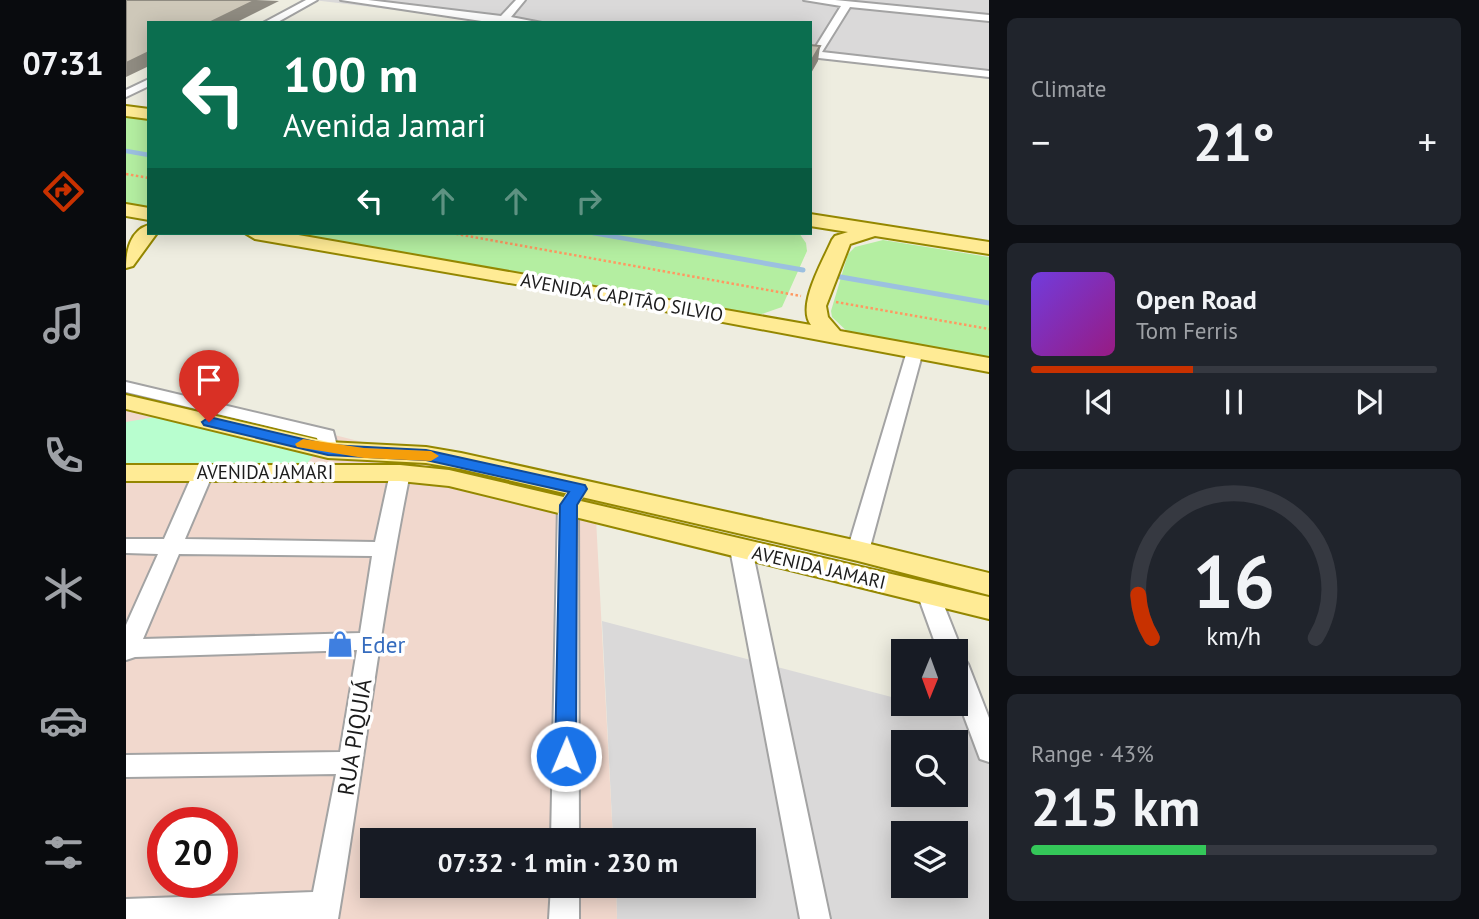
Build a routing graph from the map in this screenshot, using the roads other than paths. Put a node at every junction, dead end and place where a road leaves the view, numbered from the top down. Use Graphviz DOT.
graph roads {
  1 [pos="313,0"];
  2 [pos="345,0"];
  3 [pos="521,0"];
  4 [pos="808,0"];
  5 [pos="862,0"];
  6 [pos="847,4"];
  7 [pos="989,13"];
  8 [pos="989,18"];
  9 [pos="272,21"];
  10 [pos="500,21"];
  11 [pos="813,54"];
  12 [pos="989,74"];
  13 [pos="147,83"];
  14 [pos="126,93"];
  15 [pos="126,111"];
  16 [pos="147,114"];
  17 [pos="127,213"];
  18 [pos="147,214"];
  19 [pos="814,220"];
  20 [pos="876,230"];
  21 [pos="147,234"];
  22 [pos="266,235"];
  23 [pos="989,248"];
  24 [pos="126,262"];
  25 [pos="814,298"];
  26 [pos="768,324"];
  27 [pos="834,337"];
  28 [pos="915,351"];
  29 [pos="989,365"];
  30 [pos="126,387"];
  31 [pos="126,402"];
  32 [pos="162,411"];
  33 [pos="126,418"];
  34 [pos="328,450"];
  35 [pos="204,471"];
  36 [pos="126,473"];
  37 [pos="400,473"];
  38 [pos="574,497"];
  39 [pos="126,545"];
  40 [pos="172,546"];
  41 [pos="384,549"];
  42 [pos="741,549"];
  43 [pos="858,551"];
  44 [pos="922,583"];
  45 [pos="989,584"];
  46 [pos="989,608"];
  47 [pos="945,639"];
  48 [pos="369,641"];
  49 [pos="127,649"];
  50 [pos="968,696"];
  51 [pos="989,751"];
  52 [pos="351,763"];
  53 [pos="126,766"];
  54 [pos="565,828"];
  55 [pos="565,898"];
  56 [pos="324,912"];
  57 [pos="126,913"];
  58 [pos="564,919"];
  59 [pos="815,919"];
  1 -- 9 [label="street"];
  2 -- 10 [label="street"];
  3 -- 10 [label="street"];
  4 -- 6 [label="street"];
  5 -- 7 [label="street"];
  6 -- 8 [label="street"];
  6 -- 11 [label="street"];
  11 -- 12 [label="street"];
  13 -- 14 [label="street"];
  15 -- 16 [label="main road"];
  17 -- 18 [label="main road"];
  19 -- 20 [label="main road"];
  19 -- 25 [label="main road"];
  20 -- 23 [label="main road"];
  20 -- 25 [label="main road"];
  21 -- 24 [label="main road"];
  22 -- 26 [label="main road, AVENIDA CAPITÃO SILVIO"];
  25 -- 26 [label="main road"];
  25 -- 27 [label="main road"];
  26 -- 27 [label="main road, AVENIDA CAPITÃO SILVIO"];
  27 -- 28 [label="main road, AVENIDA CAPITÃO SILVIO"];
  28 -- 29 [label="main road, AVENIDA CAPITÃO SILVIO"];
  28 -- 43 [label="street"];
  30 -- 34 [label="street, AVENIDA JAMARI"];
  31 -- 32 [label="main road, AVENIDA JAMARI"];
  32 -- 33 [label="main road"];
  32 -- 34 [label="main road, AVENIDA JAMARI"];
  34 -- 38 [label="main road, AVENIDA JAMARI"];
  35 -- 36 [label="main road, AVENIDA JAMARI"];
  35 -- 37 [label="main road, AVENIDA JAMARI"];
  35 -- 40 [label="street"];
  37 -- 38 [label="main road, AVENIDA JAMARI"];
  37 -- 41 [label="street, RUA PIQUIÁ"];
  38 -- 42 [label="main road, AVENIDA JAMARI"];
  38 -- 43 [label="main road, AVENIDA JAMARI"];
  38 -- 54 [label="street"];
  39 -- 40 [label="street"];
  40 -- 41 [label="street"];
  40 -- 49 [label="street"];
  41 -- 48 [label="street, RUA PIQUIÁ"];
  42 -- 44 [label="main road, AVENIDA JAMARI"];
  42 -- 59 [label="street"];
  43 -- 44 [label="main road, AVENIDA JAMARI"];
  44 -- 45 [label="main road, AVENIDA JAMARI"];
  44 -- 46 [label="main road, AVENIDA JAMARI"];
  44 -- 47 [label="street"];
  48 -- 49 [label="street"];
  48 -- 52 [label="street, RUA PIQUIÁ"];
  50 -- 51 [label="street"];
  52 -- 53 [label="street"];
  52 -- 56 [label="street, RUA PIQUIÁ"];
  55 -- 58 [label="street"];
  56 -- 57 [label="street"];
}
